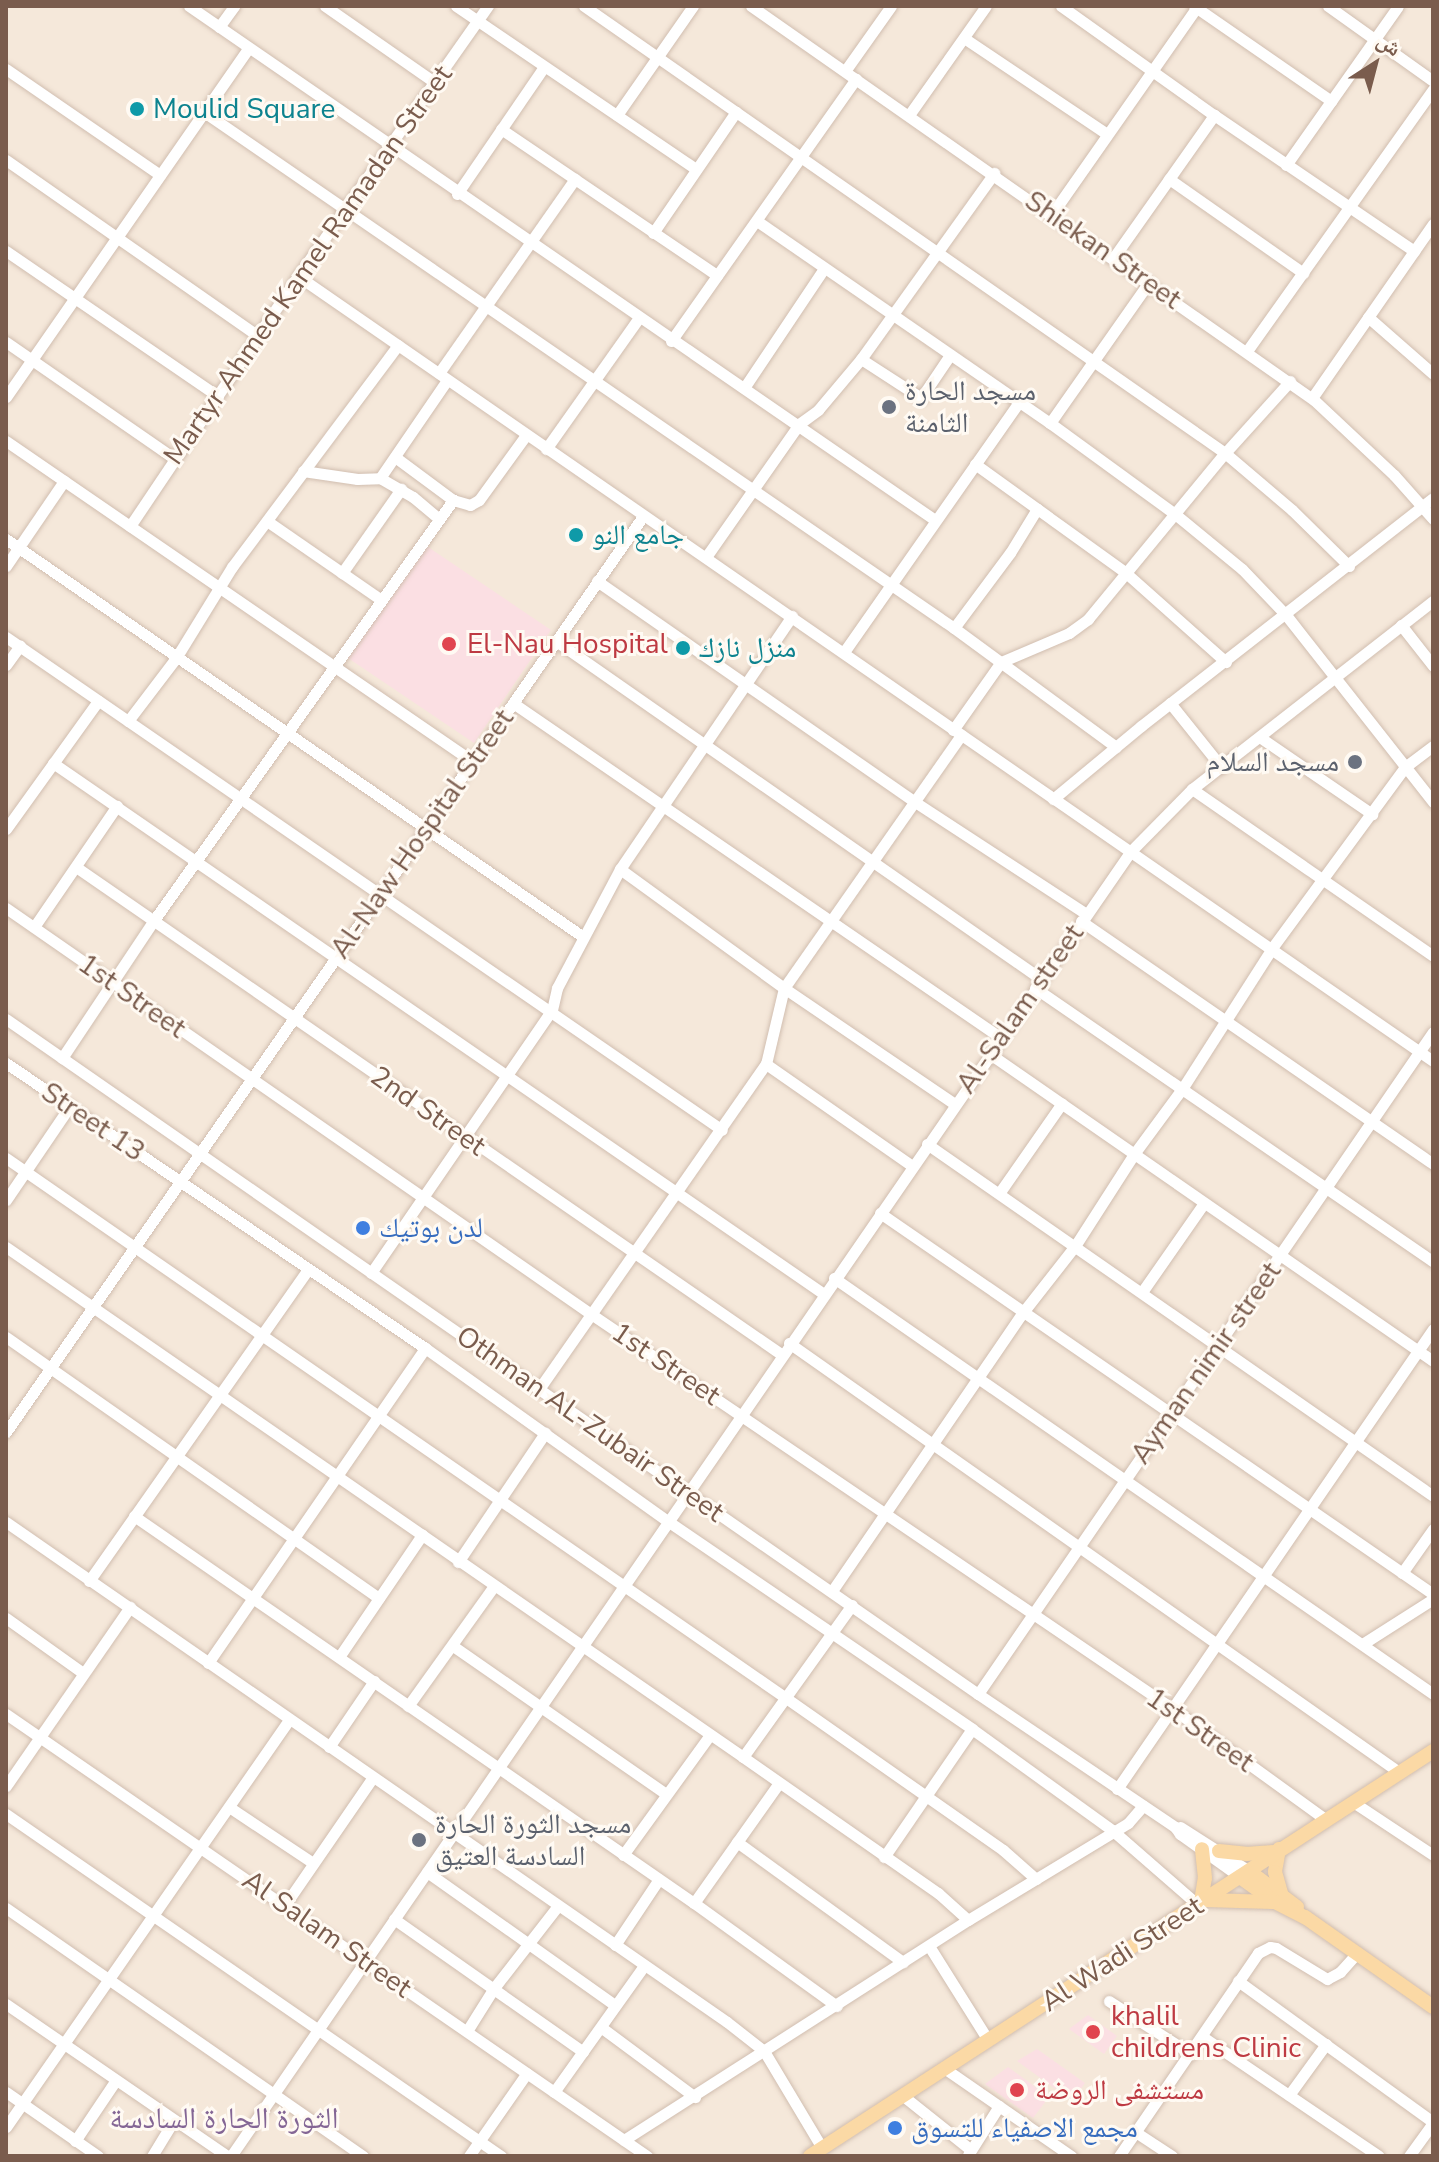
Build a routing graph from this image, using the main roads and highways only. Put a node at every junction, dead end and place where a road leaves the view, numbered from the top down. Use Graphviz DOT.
graph roads {
  1 [pos="1433,1751"];
  2 [pos="1202,1849"];
  3 [pos="1219,1851"];
  4 [pos="1277,1851"];
  5 [pos="1245,1874"];
  6 [pos="1278,1898"];
  7 [pos="1201,1903"];
  8 [pos="1433,2007"];
  9 [pos="816,2152"];
  1 -- 4 [label="main road, Al Wadi Street"];
  2 -- 7 [label="main road"];
  3 -- 4 [label="main road"];
  4 -- 5 [label="main road, Al Wadi Street"];
  4 -- 6 [label="main road"];
  5 -- 6 [label="main road"];
  5 -- 7 [label="main road, Al Wadi Street"];
  6 -- 7 [label="main road"];
  6 -- 8 [label="main road"];
  7 -- 9 [label="main road, Al Wadi Street"];
}
